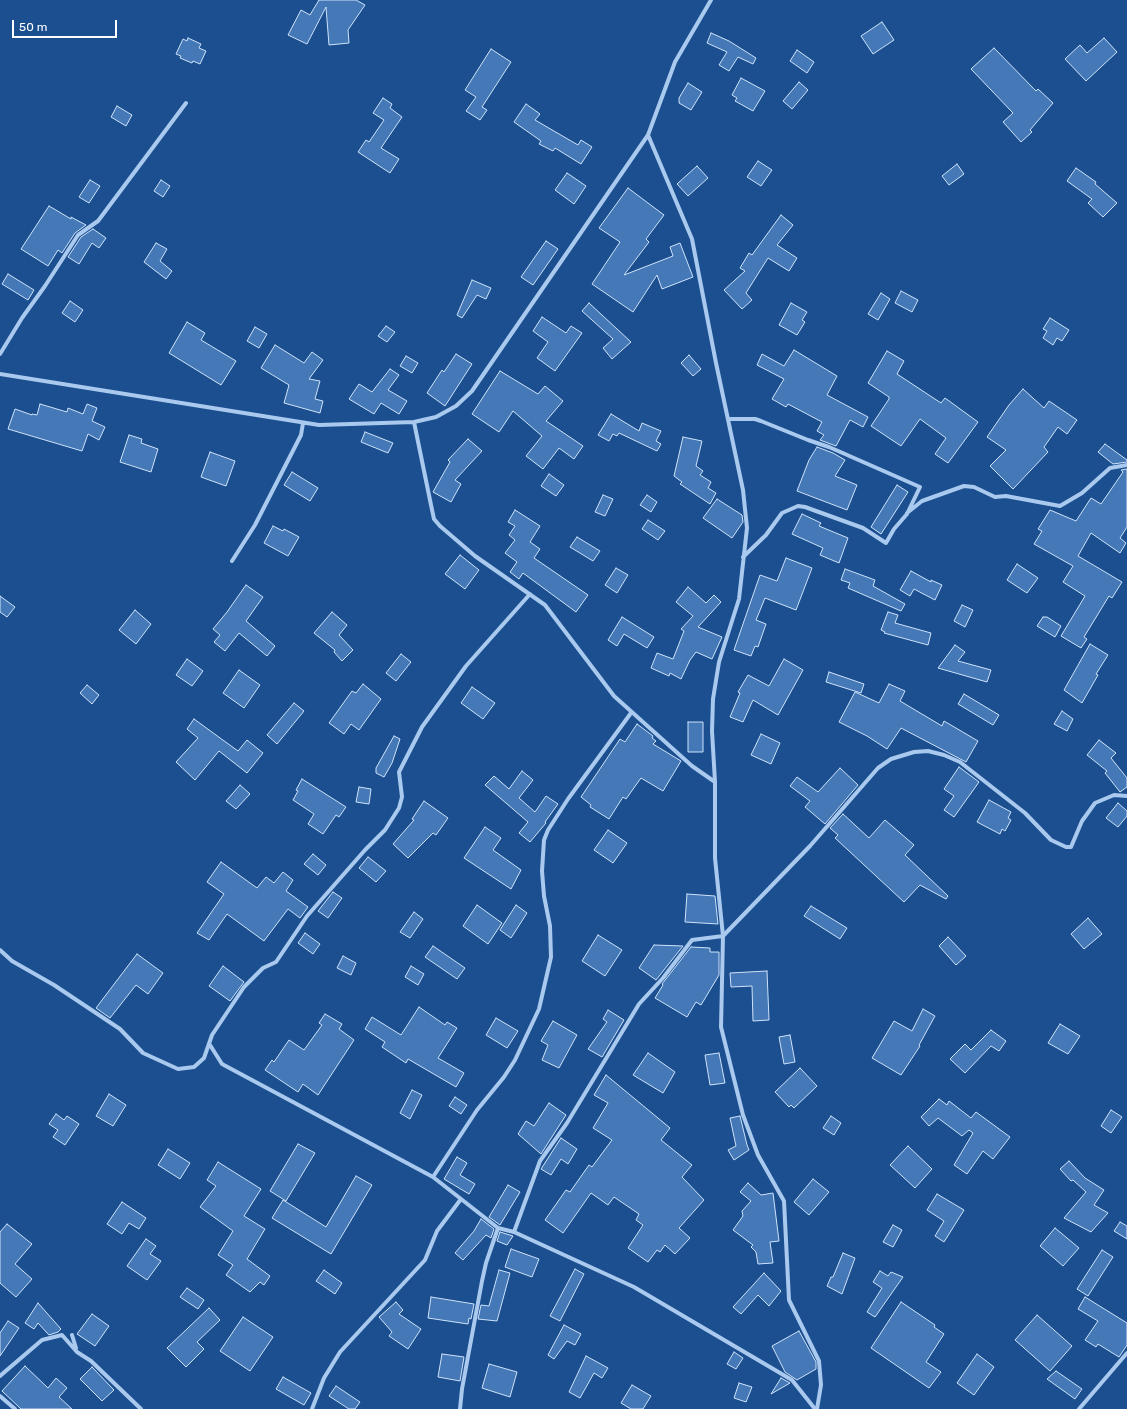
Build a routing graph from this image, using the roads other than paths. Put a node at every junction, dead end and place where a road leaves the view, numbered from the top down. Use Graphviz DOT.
graph roads {
  1 [pos="711,0"];
  2 [pos="186,103"];
  3 [pos="648,135"];
  4 [pos="0,354"];
  5 [pos="0,374"];
  6 [pos="728,419"];
  7 [pos="414,422"];
  8 [pos="304,423"];
  9 [pos="1127,465"];
  10 [pos="907,514"];
  11 [pos="743,558"];
  12 [pos="232,561"];
  13 [pos="530,594"];
  14 [pos="631,713"];
  15 [pos="715,782"];
  16 [pos="1127,796"];
  17 [pos="723,936"];
  18 [pos="0,950"];
  19 [pos="210,1045"];
  20 [pos="433,1177"];
  21 [pos="461,1199"];
  22 [pos="498,1228"];
  23 [pos="514,1232"];
  24 [pos="72,1334"];
  25 [pos="78,1352"];
  26 [pos="1127,1353"];
  27 [pos="0,1376"];
  28 [pos="0,1396"];
  29 [pos="15,1409"];
  30 [pos="141,1409"];
  31 [pos="312,1409"];
  32 [pos="460,1409"];
  33 [pos="816,1409"];
  34 [pos="1079,1409"];
  1 -- 3 [label="street"];
  2 -- 4 [label="street"];
  3 -- 6 [label="street"];
  3 -- 7 [label="street"];
  5 -- 8 [label="street"];
  6 -- 10 [label="street"];
  6 -- 11 [label="street"];
  7 -- 8 [label="street"];
  7 -- 13 [label="street"];
  8 -- 12 [label="street"];
  9 -- 10 [label="street"];
  10 -- 11 [label="street"];
  11 -- 15 [label="street"];
  13 -- 14 [label="street"];
  13 -- 19 [label="street"];
  14 -- 15 [label="street"];
  14 -- 20 [label="street"];
  15 -- 17 [label="street"];
  16 -- 17 [label="street"];
  17 -- 23 [label="street"];
  17 -- 33 [label="street"];
  18 -- 19 [label="street"];
  19 -- 20 [label="street"];
  20 -- 21 [label="street"];
  21 -- 22 [label="street"];
  21 -- 31 [label="street"];
  22 -- 23 [label="street"];
  22 -- 32 [label="street"];
  23 -- 33 [label="street"];
  24 -- 25 [label="street"];
  25 -- 27 [label="street"];
  25 -- 30 [label="street"];
  26 -- 34 [label="street"];
  28 -- 29 [label="street"];
}
